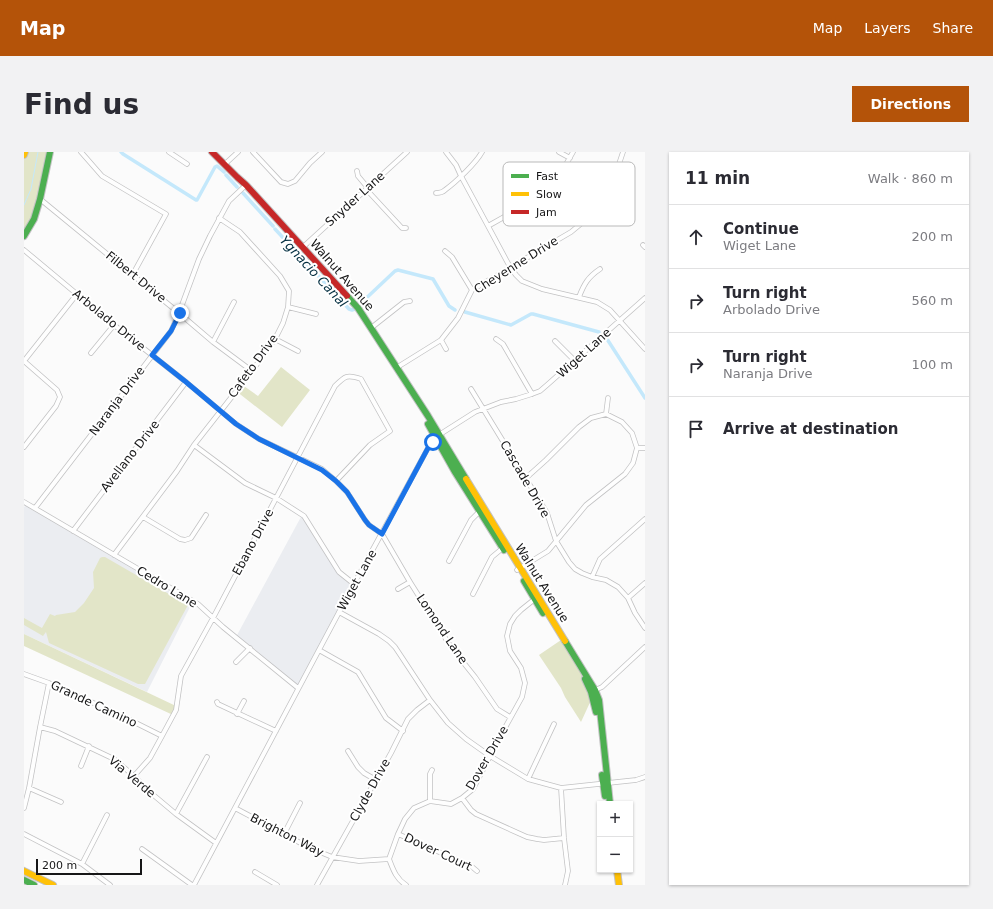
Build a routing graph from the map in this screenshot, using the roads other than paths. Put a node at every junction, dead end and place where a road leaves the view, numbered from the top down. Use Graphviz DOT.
graph roads {
  1 [pos="25,152"];
  2 [pos="50,152"];
  3 [pos="81,152"];
  4 [pos="169,152"];
  5 [pos="212,152"];
  6 [pos="218,152"];
  7 [pos="238,152"];
  8 [pos="253,152"];
  9 [pos="322,152"];
  10 [pos="407,152"];
  11 [pos="446,152"];
  12 [pos="482,152"];
  13 [pos="559,152"];
  14 [pos="573,152"];
  15 [pos="623,152"];
  16 [pos="24,155"];
  17 [pos="570,158"];
  18 [pos="567,162"];
  19 [pos="620,162"];
  20 [pos="226,163"];
  21 [pos="187,164"];
  22 [pos="357,171"];
  23 [pos="461,176"];
  24 [pos="246,184"];
  25 [pos="367,188"];
  26 [pos="436,193"];
  27 [pos="40,199"];
  28 [pos="219,218"];
  29 [pos="503,218"];
  30 [pos="488,226"];
  31 [pos="578,226"];
  32 [pos="406,228"];
  33 [pos="24,236"];
  34 [pos="303,247"];
  35 [pos="24,250"];
  36 [pos="445,252"];
  37 [pos="510,267"];
  38 [pos="600,270"];
  39 [pos="133,274"];
  40 [pos="472,290"];
  41 [pos="76,294"];
  42 [pos="579,297"];
  43 [pos="645,298"];
  44 [pos="410,301"];
  45 [pos="234,302"];
  46 [pos="288,307"];
  47 [pos="180,313"];
  48 [pos="316,314"];
  49 [pos="620,321"];
  50 [pos="114,325"];
  51 [pos="371,328"];
  52 [pos="275,338"];
  53 [pos="496,339"];
  54 [pos="441,340"];
  55 [pos="555,340"];
  56 [pos="213,342"];
  57 [pos="446,349"];
  58 [pos="645,349"];
  59 [pos="298,351"];
  60 [pos="91,353"];
  61 [pos="152,355"];
  62 [pos="24,361"];
  63 [pos="575,361"];
  64 [pos="396,368"];
  65 [pos="252,371"];
  66 [pos="186,382"];
  67 [pos="471,389"];
  68 [pos="532,394"];
  69 [pos="608,398"];
  70 [pos="483,408"];
  71 [pos="220,411"];
  72 [pos="606,414"];
  73 [pos="437,437"];
  74 [pos="194,445"];
  75 [pos="24,447"];
  76 [pos="637,448"];
  77 [pos="645,448"];
  78 [pos="298,457"];
  79 [pos="526,478"];
  80 [pos="336,481"];
  81 [pos="276,498"];
  82 [pos="24,502"];
  83 [pos="35,508"];
  84 [pos="481,510"];
  85 [pos="206,515"];
  86 [pos="142,517"];
  87 [pos="645,519"];
  88 [pos="73,530"];
  89 [pos="382,534"];
  90 [pos="556,541"];
  91 [pos="505,547"];
  92 [pos="114,555"];
  93 [pos="449,561"];
  94 [pos="519,569"];
  95 [pos="592,577"];
  96 [pos="410,582"];
  97 [pos="645,583"];
  98 [pos="354,584"];
  99 [pos="398,589"];
  100 [pos="473,594"];
  101 [pos="536,598"];
  102 [pos="628,598"];
  103 [pos="339,612"];
  104 [pos="213,618"];
  105 [pos="645,628"];
  106 [pos="645,647"];
  107 [pos="250,648"];
  108 [pos="319,650"];
  109 [pos="236,662"];
  110 [pos="24,674"];
  111 [pos="50,683"];
  112 [pos="298,688"];
  113 [pos="593,691"];
  114 [pos="430,700"];
  115 [pos="244,701"];
  116 [pos="217,702"];
  117 [pos="237,714"];
  118 [pos="510,718"];
  119 [pos="554,724"];
  120 [pos="40,727"];
  121 [pos="276,731"];
  122 [pos="403,731"];
  123 [pos="162,736"];
  124 [pos="89,746"];
  125 [pos="348,751"];
  126 [pos="490,756"];
  127 [pos="207,757"];
  128 [pos="81,766"];
  129 [pos="432,770"];
  130 [pos="134,776"];
  131 [pos="645,777"];
  132 [pos="528,779"];
  133 [pos="376,780"];
  134 [pos="605,783"];
  135 [pos="29,788"];
  136 [pos="561,788"];
  137 [pos="462,798"];
  138 [pos="430,801"];
  139 [pos="606,801"];
  140 [pos="609,801"];
  141 [pos="61,802"];
  142 [pos="300,803"];
  143 [pos="24,808"];
  144 [pos="235,808"];
  145 [pos="176,814"];
  146 [pos="107,815"];
  147 [pos="24,834"];
  148 [pos="284,834"];
  149 [pos="398,834"];
  150 [pos="564,838"];
  151 [pos="216,843"];
  152 [pos="142,849"];
  153 [pos="332,857"];
  154 [pos="389,859"];
  155 [pos="82,864"];
  156 [pos="24,871"];
  157 [pos="477,871"];
  158 [pos="255,872"];
  159 [pos="613,873"];
  160 [pos="617,873"];
  161 [pos="24,880"];
  162 [pos="34,885"];
  163 [pos="53,885"];
  164 [pos="110,885"];
  165 [pos="193,885"];
  166 [pos="277,885"];
  167 [pos="317,885"];
  168 [pos="406,885"];
  169 [pos="565,885"];
  170 [pos="615,885"];
  171 [pos="618,885"];
  1 -- 16 [label="main road"];
  2 -- 27 [label="main road"];
  3 -- 39 [label="street"];
  4 -- 21 [label="street"];
  5 -- 20 [label="main road, Walnut Avenue"];
  6 -- 20 [label="main road, Walnut Avenue"];
  7 -- 20 [label="street"];
  8 -- 9 [label="street"];
  10 -- 25 [label="street, Snyder Lane"];
  11 -- 23 [label="street"];
  12 -- 23 [label="street"];
  13 -- 17 [label="street"];
  14 -- 17 [label="street"];
  15 -- 19 [label="street, Cheyenne Drive"];
  17 -- 18 [label="street"];
  20 -- 24 [label="main road, Walnut Avenue"];
  22 -- 25 [label="street"];
  23 -- 26 [label="street"];
  23 -- 30 [label="street"];
  24 -- 28 [label="street, Naranja Drive"];
  24 -- 34 [label="main road, Walnut Avenue"];
  25 -- 32 [label="street"];
  25 -- 34 [label="street, Snyder Lane"];
  27 -- 33 [label="main road"];
  27 -- 39 [label="street, Filbert Drive"];
  28 -- 46 [label="street, Cafeto Drive"];
  28 -- 47 [label="street, Naranja Drive"];
  29 -- 30 [label="street"];
  30 -- 37 [label="street"];
  31 -- 37 [label="street, Cheyenne Drive"];
  34 -- 51 [label="main road, Walnut Avenue"];
  35 -- 41 [label="street, Arbolado Drive"];
  36 -- 40 [label="street"];
  37 -- 40 [label="street, Cheyenne Drive"];
  37 -- 42 [label="street"];
  38 -- 42 [label="street"];
  39 -- 47 [label="street, Filbert Drive"];
  40 -- 54 [label="street, Cheyenne Drive"];
  41 -- 50 [label="street, Arbolado Drive"];
  41 -- 62 [label="street"];
  42 -- 49 [label="street"];
  43 -- 49 [label="street, Wiget Lane"];
  44 -- 51 [label="street"];
  45 -- 56 [label="street"];
  46 -- 48 [label="street"];
  46 -- 52 [label="street, Cafeto Drive"];
  47 -- 56 [label="street, Filbert Drive"];
  47 -- 61 [label="street, Naranja Drive"];
  49 -- 58 [label="street"];
  49 -- 63 [label="street, Wiget Lane"];
  50 -- 60 [label="street"];
  50 -- 61 [label="street, Arbolado Drive"];
  51 -- 64 [label="main road, Walnut Avenue"];
  52 -- 59 [label="street"];
  52 -- 65 [label="street, Cafeto Drive"];
  53 -- 68 [label="street"];
  54 -- 57 [label="street"];
  54 -- 64 [label="street, Cheyenne Drive"];
  55 -- 63 [label="street"];
  56 -- 65 [label="street, Filbert Drive"];
  61 -- 66 [label="street, Arbolado Drive"];
  61 -- 83 [label="street, Naranja Drive"];
  62 -- 75 [label="street"];
  63 -- 68 [label="street, Wiget Lane"];
  64 -- 73 [label="main road, Walnut Avenue"];
  65 -- 71 [label="street, Cafeto Drive"];
  66 -- 71 [label="street, Arbolado Drive"];
  66 -- 88 [label="street, Avellano Drive"];
  67 -- 70 [label="street, Cascade Drive"];
  68 -- 70 [label="street, Wiget Lane"];
  69 -- 72 [label="street"];
  70 -- 73 [label="street, Wiget Lane"];
  70 -- 79 [label="street, Cascade Drive"];
  71 -- 74 [label="street, Cafeto Drive"];
  71 -- 78 [label="street, Arbolado Drive"];
  72 -- 76 [label="street"];
  72 -- 79 [label="street"];
  73 -- 84 [label="main road, Walnut Avenue"];
  73 -- 89 [label="street, Wiget Lane"];
  74 -- 81 [label="street"];
  74 -- 86 [label="street, Cafeto Drive"];
  76 -- 77 [label="street"];
  76 -- 90 [label="street"];
  78 -- 80 [label="street, Arbolado Drive"];
  78 -- 80 [label="street, Ebano Drive"];
  78 -- 81 [label="street, Ebano Drive"];
  79 -- 90 [label="street, Cascade Drive"];
  80 -- 89 [label="street, Arbolado Drive"];
  81 -- 98 [label="street"];
  81 -- 104 [label="street, Ebano Drive"];
  82 -- 83 [label="street, Cedro Lane"];
  83 -- 88 [label="street, Cedro Lane"];
  84 -- 91 [label="main road, Walnut Avenue"];
  84 -- 93 [label="street"];
  85 -- 86 [label="street"];
  86 -- 92 [label="street, Cafeto Drive"];
  87 -- 95 [label="street"];
  88 -- 92 [label="street, Cedro Lane"];
  89 -- 96 [label="street, Lomond Lane"];
  89 -- 98 [label="street, Wiget Lane"];
  90 -- 94 [label="street"];
  90 -- 95 [label="street, Cascade Drive"];
  91 -- 94 [label="main road, Walnut Avenue"];
  91 -- 100 [label="street"];
  92 -- 104 [label="street, Cedro Lane"];
  94 -- 101 [label="main road, Walnut Avenue"];
  95 -- 102 [label="street, Cascade Drive"];
  96 -- 99 [label="street"];
  96 -- 118 [label="street, Lomond Lane"];
  97 -- 102 [label="street"];
  98 -- 103 [label="street, Wiget Lane"];
  101 -- 113 [label="main road, Walnut Avenue"];
  101 -- 118 [label="street, Dover Drive"];
  102 -- 105 [label="street, Cascade Drive"];
  103 -- 108 [label="street, Wiget Lane"];
  103 -- 114 [label="street"];
  104 -- 107 [label="street, Cedro Lane"];
  104 -- 123 [label="street, Ebano Drive"];
  106 -- 113 [label="street"];
  107 -- 109 [label="street"];
  107 -- 112 [label="street, Cedro Lane"];
  108 -- 112 [label="street, Wiget Lane"];
  108 -- 122 [label="street"];
  110 -- 111 [label="street, Grande Camino"];
  111 -- 120 [label="street"];
  111 -- 123 [label="street, Grande Camino"];
  112 -- 121 [label="street, Wiget Lane"];
  113 -- 134 [label="main road, Walnut Avenue"];
  114 -- 122 [label="street, Clyde Drive"];
  114 -- 126 [label="street"];
  115 -- 117 [label="street"];
  116 -- 117 [label="street"];
  117 -- 121 [label="street"];
  118 -- 126 [label="street, Dover Drive"];
  119 -- 132 [label="street"];
  120 -- 124 [label="street, Via Verde"];
  120 -- 135 [label="street"];
  121 -- 144 [label="street, Wiget Lane"];
  122 -- 133 [label="street, Clyde Drive"];
  123 -- 130 [label="street, Ebano Drive"];
  124 -- 128 [label="street"];
  124 -- 130 [label="street, Via Verde"];
  125 -- 133 [label="street"];
  126 -- 132 [label="street"];
  126 -- 137 [label="street, Dover Drive"];
  127 -- 145 [label="street"];
  129 -- 138 [label="street"];
  130 -- 145 [label="street, Via Verde"];
  131 -- 134 [label="street"];
  132 -- 136 [label="street"];
  133 -- 153 [label="street, Clyde Drive"];
  134 -- 136 [label="street"];
  134 -- 139 [label="main road, Walnut Avenue"];
  134 -- 140 [label="main road, Walnut Avenue"];
  135 -- 141 [label="street"];
  135 -- 143 [label="street"];
  136 -- 150 [label="street"];
  137 -- 138 [label="street, Dover Drive"];
  137 -- 150 [label="street"];
  138 -- 149 [label="street"];
  142 -- 148 [label="street"];
  144 -- 148 [label="street, Brighton Way"];
  144 -- 151 [label="street, Wiget Lane"];
  145 -- 151 [label="street, Via Verde"];
  146 -- 155 [label="street"];
  147 -- 155 [label="street"];
  148 -- 153 [label="street, Brighton Way"];
  149 -- 154 [label="street"];
  149 -- 157 [label="street, Dover Court"];
  150 -- 169 [label="street"];
  151 -- 165 [label="street, Wiget Lane"];
  152 -- 165 [label="street"];
  153 -- 154 [label="street, Brighton Way"];
  153 -- 167 [label="street, Clyde Drive"];
  154 -- 168 [label="street"];
  155 -- 164 [label="street"];
  156 -- 163 [label="main road"];
  158 -- 166 [label="street"];
  159 -- 170 [label="main road"];
  160 -- 171 [label="main road"];
  161 -- 162 [label="main road"];
}
